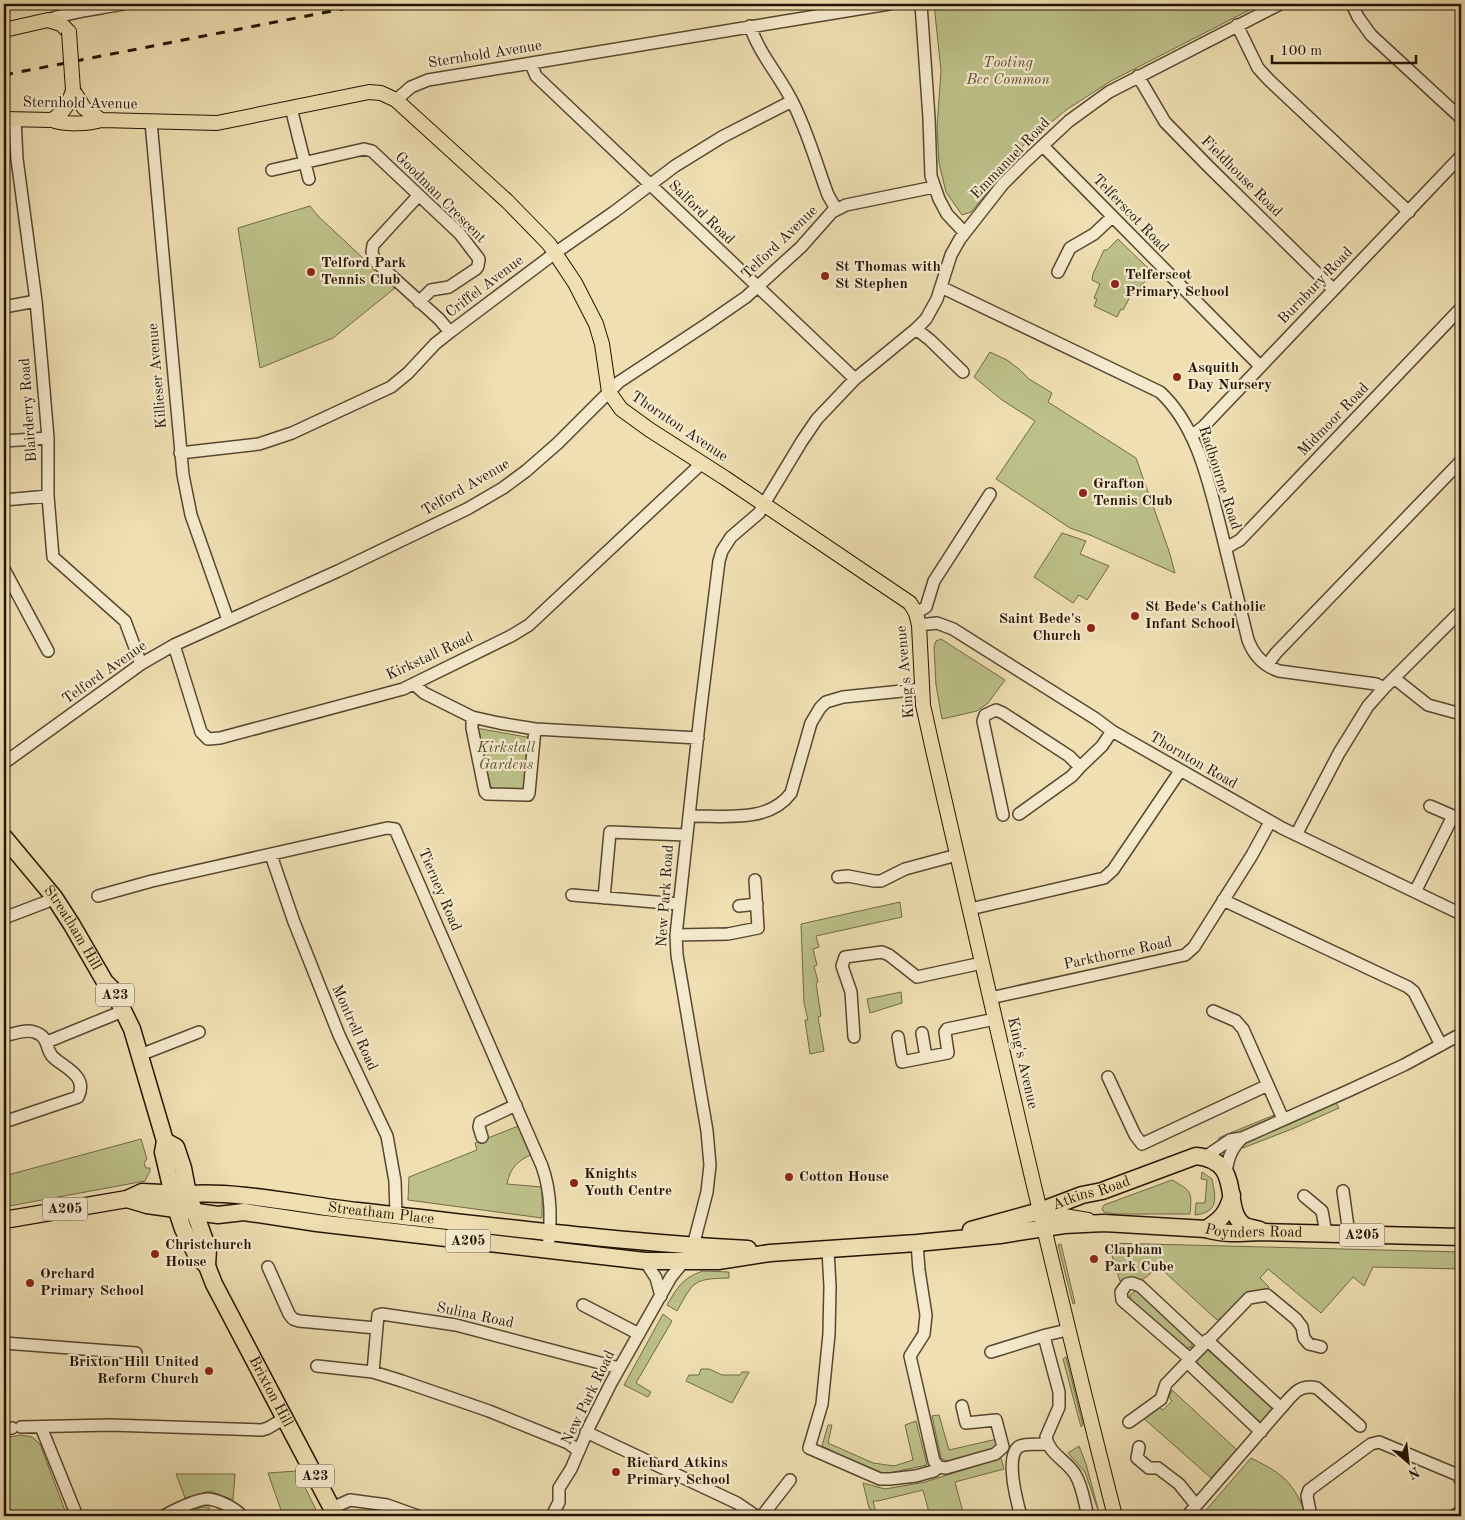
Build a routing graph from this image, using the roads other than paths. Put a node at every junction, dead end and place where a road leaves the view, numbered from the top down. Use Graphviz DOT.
graph roads {
  1 [pos="123,4"];
  2 [pos="889,4"];
  3 [pos="921,4"];
  4 [pos="1280,4"];
  5 [pos="1352,4"];
  6 [pos="83,12"];
  7 [pos="48,20"];
  8 [pos="1237,25"];
  9 [pos="750,26"];
  10 [pos="4,30"];
  11 [pos="69,32"];
  12 [pos="531,64"];
  13 [pos="1138,76"];
  14 [pos="73,90"];
  15 [pos="396,100"];
  16 [pos="792,101"];
  17 [pos="291,108"];
  18 [pos="1461,118"];
  19 [pos="10,119"];
  20 [pos="52,120"];
  21 [pos="101,120"];
  22 [pos="151,122"];
  23 [pos="1042,146"];
  24 [pos="1461,156"];
  25 [pos="305,162"];
  26 [pos="272,170"];
  27 [pos="309,179"];
  28 [pos="650,184"];
  29 [pos="934,187"];
  30 [pos="418,196"];
  31 [pos="836,209"];
  32 [pos="1408,212"];
  33 [pos="1112,217"];
  34 [pos="964,232"];
  35 [pos="555,253"];
  36 [pos="1058,272"];
  37 [pos="757,287"];
  38 [pos="941,287"];
  39 [pos="1334,290"];
  40 [pos="36,301"];
  41 [pos="419,302"];
  42 [pos="4,307"];
  43 [pos="1461,308"];
  44 [pos="916,329"];
  45 [pos="450,332"];
  46 [pos="1260,366"];
  47 [pos="963,372"];
  48 [pos="855,379"];
  49 [pos="609,392"];
  50 [pos="1191,436"];
  51 [pos="48,438"];
  52 [pos="4,441"];
  53 [pos="180,453"];
  54 [pos="1461,461"];
  55 [pos="702,463"];
  56 [pos="990,494"];
  57 [pos="48,496"];
  58 [pos="4,500"];
  59 [pos="764,504"];
  60 [pos="1226,548"];
  61 [pos="4,569"];
  62 [pos="1461,611"];
  63 [pos="918,619"];
  64 [pos="228,620"];
  65 [pos="174,645"];
  66 [pos="48,651"];
  67 [pos="141,664"];
  68 [pos="1266,666"];
  69 [pos="1394,678"];
  70 [pos="414,684"];
  71 [pos="1384,688"];
  72 [pos="922,689"];
  73 [pos="1461,714"];
  74 [pos="472,717"];
  75 [pos="536,729"];
  76 [pos="1112,731"];
  77 [pos="698,738"];
  78 [pos="4,763"];
  79 [pos="1080,767"];
  80 [pos="1180,771"];
  81 [pos="1430,806"];
  82 [pos="1019,814"];
  83 [pos="1003,815"];
  84 [pos="689,816"];
  85 [pos="1457,817"];
  86 [pos="1270,822"];
  87 [pos="1296,835"];
  88 [pos="686,836"];
  89 [pos="4,837"];
  90 [pos="271,855"];
  91 [pos="957,855"];
  92 [pos="838,877"];
  93 [pos="755,880"];
  94 [pos="1415,892"];
  95 [pos="572,895"];
  96 [pos="98,896"];
  97 [pos="54,897"];
  98 [pos="604,898"];
  99 [pos="1223,900"];
  100 [pos="679,904"];
  101 [pos="757,904"];
  102 [pos="739,906"];
  103 [pos="970,909"];
  104 [pos="1461,914"];
  105 [pos="4,918"];
  106 [pos="676,934"];
  107 [pos="982,963"];
  108 [pos="990,998"];
  109 [pos="123,1011"];
  110 [pos="1213,1011"];
  111 [pos="995,1019"];
  112 [pos="198,1032"];
  113 [pos="922,1033"];
  114 [pos="1461,1034"];
  115 [pos="4,1036"];
  116 [pos="854,1037"];
  117 [pos="898,1037"];
  118 [pos="47,1042"];
  119 [pos="1441,1045"];
  120 [pos="140,1055"];
  121 [pos="926,1057"];
  122 [pos="1108,1077"];
  123 [pos="1268,1085"];
  124 [pos="516,1105"];
  125 [pos="1283,1118"];
  126 [pos="4,1122"];
  127 [pos="482,1137"];
  128 [pos="1242,1138"];
  129 [pos="1205,1157"];
  130 [pos="1226,1173"];
  131 [pos="1343,1191"];
  132 [pos="1232,1195"];
  133 [pos="1304,1196"];
  134 [pos="179,1199"];
  135 [pos="194,1211"];
  136 [pos="1040,1211"];
  137 [pos="244,1212"];
  138 [pos="396,1215"];
  139 [pos="4,1220"];
  140 [pos="1104,1222"];
  141 [pos="1045,1228"];
  142 [pos="1206,1229"];
  143 [pos="550,1232"];
  144 [pos="1263,1232"];
  145 [pos="1326,1234"];
  146 [pos="1349,1234"];
  147 [pos="1461,1237"];
  148 [pos="936,1240"];
  149 [pos="917,1243"];
  150 [pos="548,1250"];
  151 [pos="828,1250"];
  152 [pos="690,1256"];
  153 [pos="645,1261"];
  154 [pos="207,1266"];
  155 [pos="268,1267"];
  156 [pos="661,1296"];
  157 [pos="583,1304"];
  158 [pos="376,1328"];
  159 [pos="1067,1330"];
  160 [pos="639,1334"];
  161 [pos="1046,1335"];
  162 [pos="1205,1342"];
  163 [pos="4,1343"];
  164 [pos="1320,1347"];
  165 [pos="991,1352"];
  166 [pos="136,1353"];
  167 [pos="1189,1360"];
  168 [pos="317,1366"];
  169 [pos="619,1368"];
  170 [pos="373,1372"];
  171 [pos="962,1406"];
  172 [pos="1281,1408"];
  173 [pos="285,1418"];
  174 [pos="1128,1422"];
  175 [pos="1360,1426"];
  176 [pos="41,1427"];
  177 [pos="12,1428"];
  178 [pos="586,1432"];
  179 [pos="1261,1432"];
  180 [pos="1048,1444"];
  181 [pos="1139,1448"];
  182 [pos="579,1451"];
  183 [pos="939,1467"];
  184 [pos="790,1480"];
  185 [pos="1461,1481"];
  186 [pos="1196,1505"];
  187 [pos="334,1512"];
  188 [pos="1461,1512"];
  189 [pos="77,1516"];
  190 [pos="164,1516"];
  191 [pos="242,1516"];
  192 [pos="418,1516"];
  193 [pos="552,1516"];
  194 [pos="756,1516"];
  195 [pos="762,1516"];
  196 [pos="1021,1516"];
  197 [pos="1088,1516"];
  198 [pos="1115,1516"];
  199 [pos="1187,1516"];
  200 [pos="1311,1516"];
  201 [pos="1453,1516"];
  1 -- 6 [label="street"];
  2 -- 9 [label="street, Sternhold Avenue"];
  3 -- 29 [label="street"];
  4 -- 8 [label="street, Emmanuel Road"];
  5 -- 18 [label="street"];
  6 -- 7 [label="street"];
  6 -- 11 [label="street"];
  7 -- 10 [label="main road"];
  7 -- 11 [label="main road"];
  8 -- 13 [label="street, Emmanuel Road"];
  8 -- 32 [label="street"];
  9 -- 12 [label="street, Sternhold Avenue"];
  9 -- 16 [label="street"];
  11 -- 14 [label="main road, bridge"];
  12 -- 15 [label="street, Sternhold Avenue"];
  12 -- 28 [label="street, Salford Road"];
  13 -- 23 [label="street, Emmanuel Road"];
  13 -- 39 [label="street, Fieldhouse Road"];
  14 -- 20 [label="main road"];
  14 -- 21 [label="main road"];
  15 -- 17 [label="main road, Sternhold Avenue"];
  15 -- 35 [label="main road, Thornton Avenue"];
  16 -- 28 [label="street, Criffel Avenue"];
  16 -- 31 [label="street"];
  17 -- 22 [label="main road, Sternhold Avenue"];
  17 -- 25 [label="street"];
  19 -- 20 [label="main road, Sternhold Avenue"];
  19 -- 40 [label="street, Blairderry Road"];
  20 -- 21 [label="main road, Sternhold Avenue"];
  21 -- 22 [label="main road, Sternhold Avenue"];
  22 -- 53 [label="street, Killieser Avenue"];
  23 -- 33 [label="street, Telferscot Road"];
  23 -- 34 [label="street, Emmanuel Road"];
  24 -- 32 [label="street, Burnbury Road"];
  25 -- 26 [label="street, Goodman Crescent"];
  25 -- 27 [label="street"];
  25 -- 30 [label="street, Goodman Crescent"];
  28 -- 35 [label="street, Criffel Avenue"];
  28 -- 37 [label="street, Salford Road"];
  29 -- 31 [label="street, Telford Avenue"];
  29 -- 34 [label="street"];
  30 -- 41 [label="street"];
  30 -- 41 [label="street, Goodman Crescent"];
  31 -- 37 [label="street, Telford Avenue"];
  32 -- 39 [label="street, Burnbury Road"];
  33 -- 36 [label="street"];
  33 -- 46 [label="street, Telferscot Road"];
  34 -- 38 [label="street, Emmanuel Road"];
  35 -- 45 [label="street, Criffel Avenue"];
  35 -- 49 [label="main road, Thornton Avenue"];
  37 -- 48 [label="street, Salford Road"];
  37 -- 49 [label="street, Telford Avenue"];
  38 -- 44 [label="street, Emmanuel Road"];
  38 -- 50 [label="street, Radbourne Road"];
  39 -- 46 [label="street, Burnbury Road"];
  40 -- 42 [label="street"];
  40 -- 51 [label="street, Blairderry Road"];
  41 -- 45 [label="street"];
  43 -- 60 [label="street, Midmoor Road"];
  44 -- 47 [label="street"];
  44 -- 48 [label="street, Emmanuel Road"];
  45 -- 53 [label="street, Criffel Avenue"];
  46 -- 50 [label="street, Burnbury Road"];
  48 -- 59 [label="street, Emmanuel Road"];
  49 -- 55 [label="main road, Thornton Avenue"];
  49 -- 64 [label="street, Telford Avenue"];
  50 -- 60 [label="street, Radbourne Road"];
  51 -- 52 [label="street"];
  51 -- 57 [label="street, Blairderry Road"];
  53 -- 64 [label="street, Killieser Avenue"];
  54 -- 68 [label="street"];
  55 -- 59 [label="main road, Thornton Avenue"];
  55 -- 70 [label="street, Kirkstall Road"];
  56 -- 63 [label="street"];
  57 -- 58 [label="street"];
  57 -- 67 [label="street, Blairderry Road"];
  59 -- 63 [label="main road, Thornton Avenue"];
  59 -- 77 [label="street, New Park Road"];
  60 -- 68 [label="street, Radbourne Road"];
  61 -- 66 [label="street"];
  62 -- 69 [label="street"];
  63 -- 72 [label="main road, King's Avenue"];
  63 -- 76 [label="street, Thornton Road"];
  64 -- 65 [label="street, Telford Avenue"];
  65 -- 67 [label="street, Telford Avenue"];
  65 -- 70 [label="street, Kirkstall Road"];
  67 -- 78 [label="street, Telford Avenue"];
  68 -- 71 [label="street"];
  69 -- 71 [label="street"];
  69 -- 73 [label="street"];
  70 -- 74 [label="street"];
  71 -- 87 [label="street"];
  72 -- 84 [label="street"];
  72 -- 91 [label="main road, King's Avenue"];
  74 -- 75 [label="street"];
  74 -- 75 [label="street"];
  75 -- 77 [label="street"];
  76 -- 79 [label="street"];
  76 -- 80 [label="street, Thornton Road"];
  77 -- 84 [label="street, New Park Road"];
  79 -- 82 [label="street"];
  79 -- 83 [label="street"];
  80 -- 86 [label="street, Thornton Road"];
  80 -- 103 [label="street"];
  81 -- 85 [label="street"];
  84 -- 88 [label="street, New Park Road"];
  85 -- 94 [label="street"];
  86 -- 87 [label="street, Thornton Road"];
  86 -- 99 [label="street, Parkthorne Road"];
  87 -- 94 [label="street, Thornton Road"];
  88 -- 98 [label="street"];
  88 -- 100 [label="street, New Park Road"];
  89 -- 97 [label="highway, Streatham Hill / A23"];
  90 -- 96 [label="street, Tierney Road"];
  90 -- 124 [label="street, Tierney Road"];
  90 -- 138 [label="street, Montrell Road"];
  91 -- 92 [label="street"];
  91 -- 103 [label="main road, King's Avenue"];
  93 -- 101 [label="street"];
  94 -- 104 [label="street, Thornton Road"];
  95 -- 98 [label="street"];
  97 -- 105 [label="street"];
  97 -- 109 [label="highway, Streatham Hill / A23"];
  98 -- 100 [label="street"];
  99 -- 108 [label="street, Parkthorne Road"];
  99 -- 119 [label="street"];
  100 -- 106 [label="street, New Park Road"];
  101 -- 102 [label="street"];
  101 -- 106 [label="street"];
  103 -- 107 [label="main road, King's Avenue"];
  106 -- 152 [label="street, New Park Road"];
  107 -- 108 [label="main road, King's Avenue"];
  107 -- 116 [label="street"];
  108 -- 111 [label="main road, King's Avenue"];
  109 -- 118 [label="street"];
  109 -- 120 [label="highway, Streatham Hill / A23"];
  110 -- 123 [label="street"];
  111 -- 121 [label="street"];
  111 -- 136 [label="main road, King's Avenue"];
  112 -- 120 [label="street"];
  113 -- 121 [label="street"];
  114 -- 119 [label="street, Atkins Road"];
  115 -- 118 [label="street"];
  117 -- 121 [label="street"];
  118 -- 126 [label="street"];
  119 -- 125 [label="street, Atkins Road"];
  120 -- 134 [label="highway, Streatham Hill / A23"];
  122 -- 123 [label="street"];
  123 -- 125 [label="street"];
  124 -- 127 [label="street"];
  124 -- 143 [label="street, Tierney Road"];
  125 -- 128 [label="street, Atkins Road"];
  128 -- 129 [label="street, Atkins Road"];
  128 -- 130 [label="street"];
  129 -- 130 [label="highway"];
  129 -- 136 [label="highway, Atkins Road / A205"];
  130 -- 132 [label="highway, A205"];
  131 -- 146 [label="street"];
  132 -- 142 [label="highway"];
  132 -- 144 [label="highway, A205"];
  133 -- 145 [label="street"];
  134 -- 135 [label="highway, Brixton Hill / A23"];
  134 -- 137 [label="highway"];
  134 -- 138 [label="highway, Streatham Place / A205"];
  134 -- 139 [label="highway, A205"];
  134 -- 154 [label="highway, Brixton Hill / A23"];
  135 -- 137 [label="highway, Streatham Place / A205"];
  135 -- 154 [label="highway, Brixton Hill / A23"];
  136 -- 140 [label="main road, A205"];
  136 -- 141 [label="main road, King's Avenue"];
  136 -- 148 [label="highway, Atkins Road / A205"];
  137 -- 150 [label="highway, Streatham Place / A205"];
  138 -- 143 [label="highway, Streatham Place / A205"];
  140 -- 141 [label="highway, Poynders Road / A205"];
  140 -- 142 [label="highway, Poynders Road / A205"];
  141 -- 148 [label="highway, Atkins Road / A205"];
  141 -- 159 [label="main road, King's Avenue"];
  142 -- 144 [label="highway, Poynders Road / A205"];
  143 -- 150 [label="street, Tierney Road"];
  143 -- 152 [label="highway, Streatham Place / A205"];
  144 -- 145 [label="highway, Poynders Road / A205"];
  145 -- 146 [label="highway, Poynders Road / A205"];
  146 -- 147 [label="highway, Poynders Road / A205"];
  148 -- 149 [label="highway, Atkins Road / A205"];
  149 -- 151 [label="highway, Atkins Road / A205"];
  149 -- 183 [label="street"];
  150 -- 153 [label="highway, Streatham Place / A205"];
  151 -- 152 [label="highway, Atkins Road / A205"];
  151 -- 183 [label="street"];
  152 -- 153 [label="highway, Streatham Place / A205"];
  152 -- 156 [label="street, New Park Road"];
  153 -- 156 [label="street"];
  154 -- 173 [label="highway, Brixton Hill / A23"];
  155 -- 158 [label="street"];
  156 -- 160 [label="street, New Park Road"];
  157 -- 160 [label="street"];
  158 -- 169 [label="street, Sulina Road"];
  158 -- 170 [label="street"];
  159 -- 161 [label="street"];
  159 -- 198 [label="main road, King's Avenue"];
  160 -- 169 [label="street, New Park Road"];
  161 -- 165 [label="street"];
  161 -- 180 [label="street"];
  162 -- 164 [label="street"];
  162 -- 167 [label="street"];
  162 -- 167 [label="street"];
  162 -- 172 [label="street"];
  163 -- 166 [label="street"];
  167 -- 174 [label="street"];
  167 -- 179 [label="street"];
  168 -- 170 [label="street"];
  169 -- 178 [label="street, New Park Road"];
  170 -- 182 [label="street"];
  171 -- 183 [label="street"];
  172 -- 175 [label="street"];
  172 -- 179 [label="street"];
  173 -- 176 [label="street"];
  173 -- 187 [label="highway, Brixton Hill / A23"];
  176 -- 177 [label="street"];
  176 -- 189 [label="street"];
  178 -- 182 [label="street, New Park Road"];
  178 -- 194 [label="street"];
  179 -- 186 [label="street"];
  180 -- 196 [label="street"];
  180 -- 197 [label="street"];
  181 -- 186 [label="street"];
  182 -- 193 [label="street, New Park Road"];
  184 -- 195 [label="street"];
  185 -- 200 [label="street"];
  186 -- 199 [label="street"];
  187 -- 192 [label="street"];
  188 -- 201 [label="street"];
  190 -- 191 [label="street"];
}
